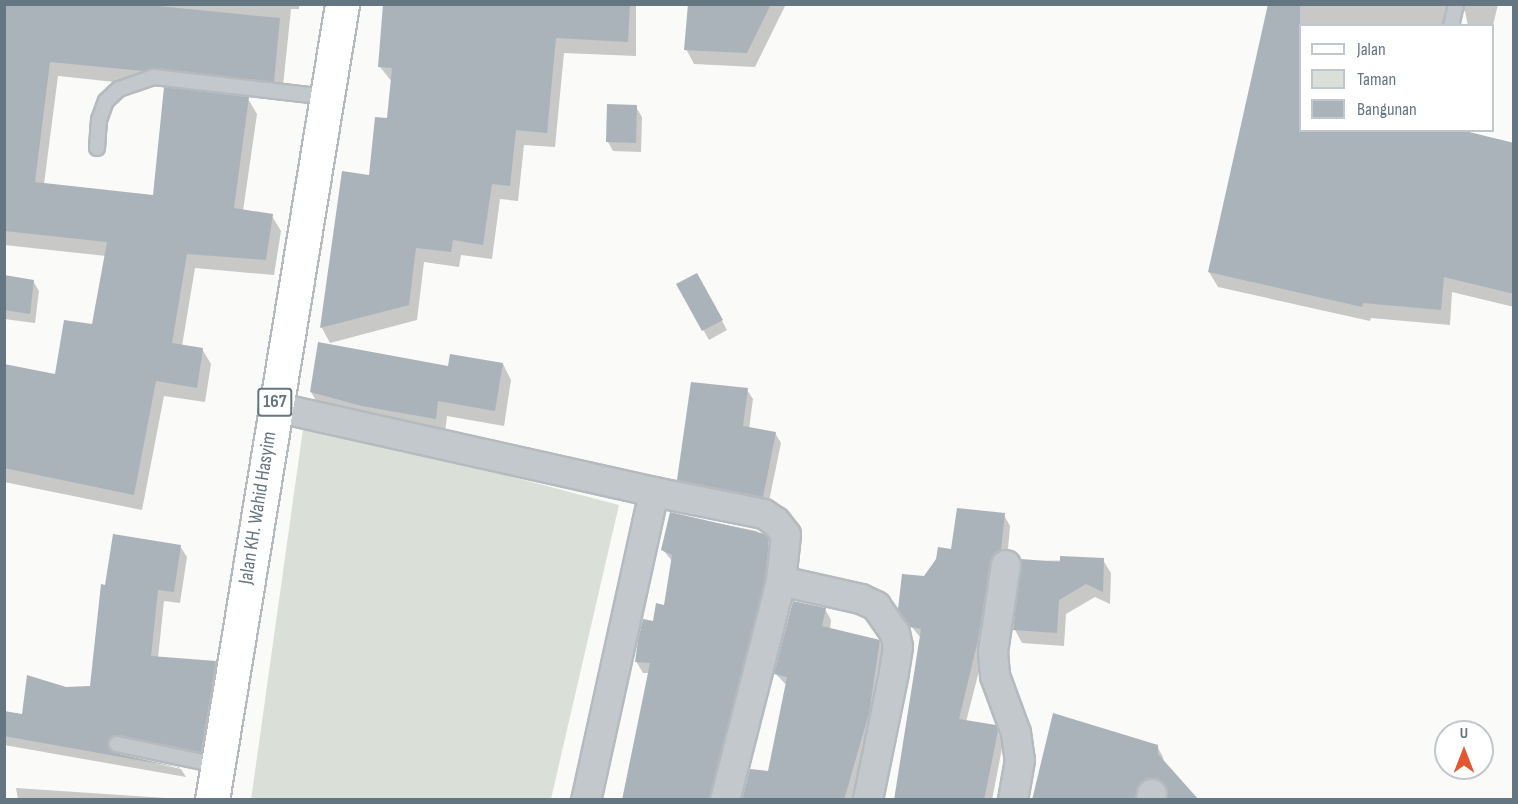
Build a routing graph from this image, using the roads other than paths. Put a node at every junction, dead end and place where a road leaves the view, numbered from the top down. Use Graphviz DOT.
graph roads {
  1 [pos="342,4"];
  2 [pos="1456,4"];
  3 [pos="1451,24"];
  4 [pos="326,97"];
  5 [pos="97,148"];
  6 [pos="274,407"];
  7 [pos="654,492"];
  8 [pos="1006,565"];
  9 [pos="781,581"];
  10 [pos="117,744"];
  11 [pos="217,765"];
  12 [pos="212,800"];
  13 [pos="586,800"];
  14 [pos="725,800"];
  15 [pos="868,800"];
  16 [pos="1012,800"];
  1 -- 4 [label="main road, Jalan KH. Wahid Hasyim / 167"];
  2 -- 3 [label="lane"];
  4 -- 5 [label="lane"];
  4 -- 6 [label="main road, Jalan KH. Wahid Hasyim / 167"];
  6 -- 7 [label="street"];
  6 -- 11 [label="main road, Jalan KH. Wahid Hasyim / 167"];
  7 -- 9 [label="street"];
  7 -- 13 [label="street"];
  8 -- 16 [label="street"];
  9 -- 14 [label="street"];
  9 -- 15 [label="street"];
  10 -- 11 [label="lane"];
  11 -- 12 [label="main road, Jalan KH. Wahid Hasyim / 167"];
}
